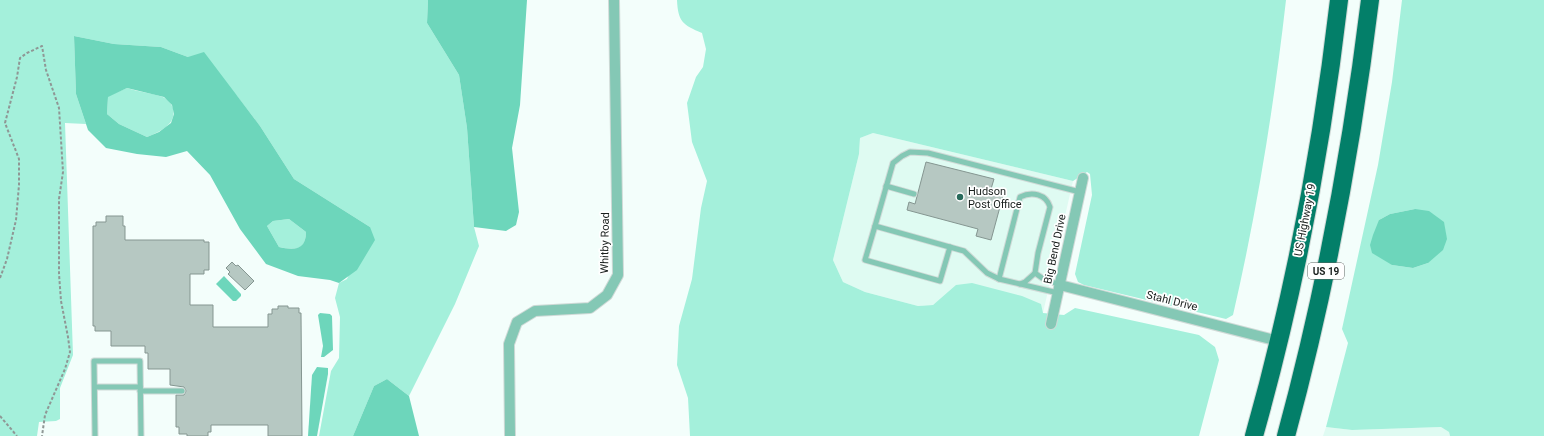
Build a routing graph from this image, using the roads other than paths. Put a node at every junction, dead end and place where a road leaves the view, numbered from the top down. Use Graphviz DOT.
graph roads {
  1 [pos="614,0"];
  2 [pos="1339,0"];
  3 [pos="1360,0"];
  4 [pos="1370,0"];
  5 [pos="1365,43"];
  6 [pos="1083,178"];
  7 [pos="886,186"];
  8 [pos="1080,192"];
  9 [pos="914,194"];
  10 [pos="875,226"];
  11 [pos="950,247"];
  12 [pos="1035,272"];
  13 [pos="999,279"];
  14 [pos="1020,284"];
  15 [pos="1059,289"];
  16 [pos="1051,324"];
  17 [pos="1278,341"];
  18 [pos="94,387"];
  19 [pos="140,389"];
  20 [pos="182,391"];
  21 [pos="95,436"];
  22 [pos="141,436"];
  23 [pos="510,436"];
  24 [pos="1254,436"];
  25 [pos="1286,436"];
  1 -- 23 [label="street, Whitby Road"];
  2 -- 17 [label="highway, US Highway 19 / US 19"];
  3 -- 5 [label="highway"];
  4 -- 5 [label="highway, US 19"];
  5 -- 25 [label="highway, US 19"];
  6 -- 8 [label="street, Big Bend Drive"];
  7 -- 8 [label="lane"];
  7 -- 9 [label="lane"];
  7 -- 10 [label="lane"];
  8 -- 15 [label="street, Big Bend Drive"];
  10 -- 11 [label="lane"];
  10 -- 11 [label="lane"];
  11 -- 13 [label="lane"];
  12 -- 13 [label="lane"];
  12 -- 14 [label="lane"];
  12 -- 15 [label="lane"];
  13 -- 14 [label="lane"];
  14 -- 15 [label="lane"];
  15 -- 16 [label="street, Big Bend Drive"];
  15 -- 17 [label="street, Stahl Drive"];
  17 -- 24 [label="highway, US Highway 19 / US 19"];
  18 -- 19 [label="lane"];
  18 -- 19 [label="lane"];
  18 -- 21 [label="lane"];
  19 -- 20 [label="lane"];
  19 -- 22 [label="lane"];
}
